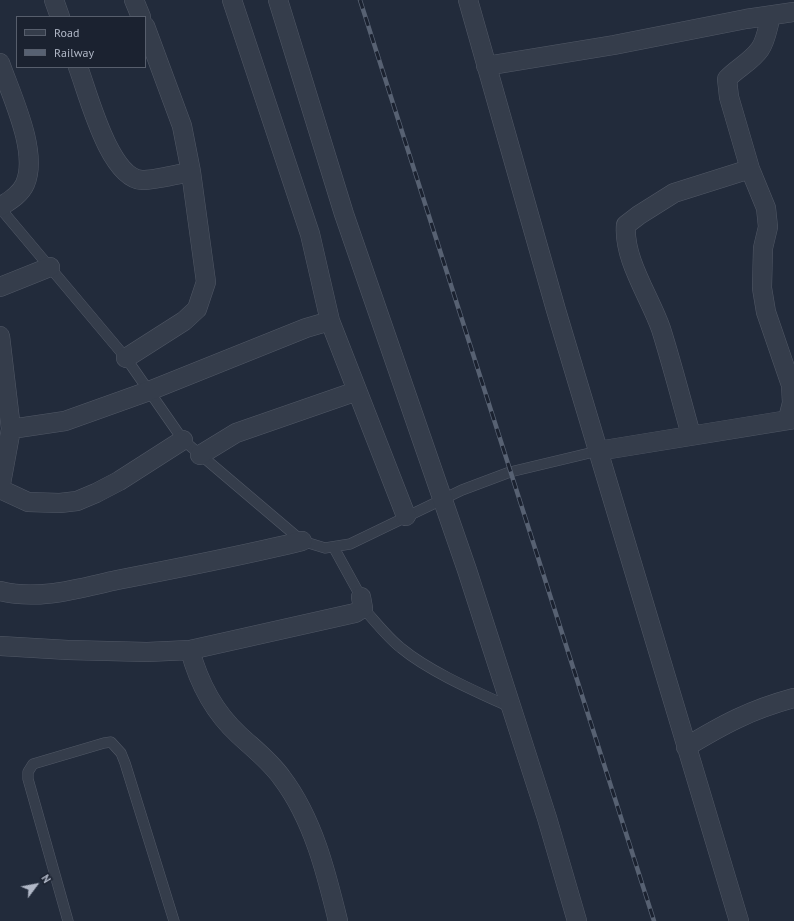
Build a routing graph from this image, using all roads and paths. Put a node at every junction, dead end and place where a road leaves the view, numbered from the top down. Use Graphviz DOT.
graph roads {
  1 [pos="54,0"];
  2 [pos="134,0"];
  3 [pos="232,0"];
  4 [pos="278,0"];
  5 [pos="468,0"];
  6 [pos="794,12"];
  7 [pos="60,16"];
  8 [pos="141,16"];
  9 [pos="771,16"];
  10 [pos="146,29"];
  11 [pos="0,63"];
  12 [pos="486,66"];
  13 [pos="78,68"];
  14 [pos="750,169"];
  15 [pos="191,172"];
  16 [pos="0,208"];
  17 [pos="50,267"];
  18 [pos="0,287"];
  19 [pos="330,321"];
  20 [pos="0,336"];
  21 [pos="126,358"];
  22 [pos="149,391"];
  23 [pos="357,391"];
  24 [pos="791,419"];
  25 [pos="11,429"];
  26 [pos="691,435"];
  27 [pos="183,440"];
  28 [pos="598,451"];
  29 [pos="200,455"];
  30 [pos="0,489"];
  31 [pos="442,499"];
  32 [pos="406,516"];
  33 [pos="302,541"];
  34 [pos="334,548"];
  35 [pos="0,591"];
  36 [pos="362,602"];
  37 [pos="0,646"];
  38 [pos="190,650"];
  39 [pos="794,698"];
  40 [pos="512,708"];
  41 [pos="686,748"];
  42 [pos="68,921"];
  43 [pos="174,921"];
  44 [pos="338,921"];
  45 [pos="577,921"];
  46 [pos="739,921"];
  1 -- 7 [label="street"];
  2 -- 8 [label="street"];
  3 -- 19 [label="street"];
  4 -- 31 [label="street"];
  5 -- 12 [label="street"];
  6 -- 9 [label="street"];
  9 -- 12 [label="street"];
  9 -- 14 [label="street"];
  10 -- 15 [label="street"];
  11 -- 16 [label="street"];
  12 -- 28 [label="street"];
  13 -- 15 [label="street"];
  14 -- 24 [label="street"];
  14 -- 26 [label="street"];
  15 -- 21 [label="street"];
  16 -- 17 [label="lane"];
  17 -- 18 [label="street"];
  17 -- 21 [label="lane"];
  19 -- 22 [label="street"];
  19 -- 23 [label="street"];
  20 -- 25 [label="street"];
  21 -- 22 [label="lane"];
  22 -- 25 [label="street"];
  22 -- 27 [label="lane"];
  23 -- 29 [label="street"];
  23 -- 32 [label="street"];
  24 -- 26 [label="street"];
  25 -- 30 [label="street"];
  26 -- 28 [label="street"];
  27 -- 29 [label="lane"];
  27 -- 30 [label="street"];
  28 -- 31 [label="lane"];
  28 -- 41 [label="street"];
  29 -- 33 [label="lane"];
  31 -- 32 [label="lane"];
  31 -- 40 [label="street"];
  32 -- 34 [label="lane"];
  33 -- 34 [label="lane"];
  33 -- 35 [label="street"];
  34 -- 36 [label="lane"];
  36 -- 38 [label="street"];
  36 -- 40 [label="lane"];
  37 -- 38 [label="street"];
  38 -- 44 [label="street"];
  39 -- 41 [label="street"];
  40 -- 45 [label="street"];
  41 -- 46 [label="street"];
  42 -- 43 [label="lane"];
}
